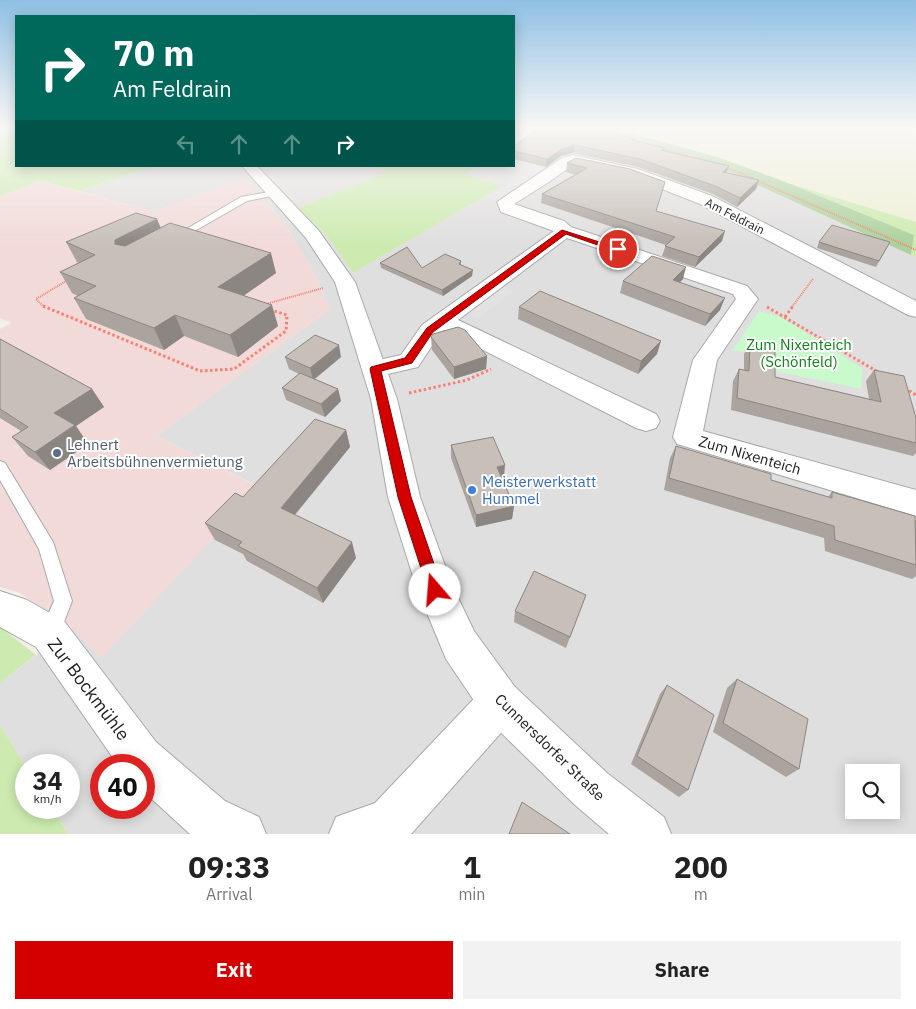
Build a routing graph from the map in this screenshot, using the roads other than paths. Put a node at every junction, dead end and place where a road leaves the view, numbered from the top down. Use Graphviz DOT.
graph roads {
  1 [pos="250,167"];
  2 [pos="559,167"];
  3 [pos="611,167"];
  4 [pos="274,193"];
  5 [pos="565,231"];
  6 [pos="163,244"];
  7 [pos="916,310"];
  8 [pos="443,321"];
  9 [pos="379,384"];
  10 [pos="646,421"];
  11 [pos="0,466"];
  12 [pos="916,503"];
  13 [pos="0,609"];
  14 [pos="50,634"];
  15 [pos="500,702"];
  16 [pos="376,830"];
  17 [pos="242,834"];
  18 [pos="647,834"];
  1 -- 4 [label="street, Cunnersdorfer Straße"];
  2 -- 5 [label="street, Am Feldrain"];
  3 -- 7 [label="street, Am Feldrain"];
  4 -- 6 [label="lane"];
  4 -- 9 [label="street, Cunnersdorfer Straße"];
  5 -- 8 [label="street"];
  5 -- 12 [label="street, Zum Nixenteich"];
  8 -- 9 [label="street"];
  8 -- 10 [label="street"];
  9 -- 15 [label="street, Cunnersdorfer Straße"];
  11 -- 14 [label="lane"];
  13 -- 14 [label="street, Zur Bockmühle"];
  14 -- 17 [label="street, Zur Bockmühle"];
  15 -- 16 [label="street"];
  15 -- 18 [label="street, Cunnersdorfer Straße"];
}
